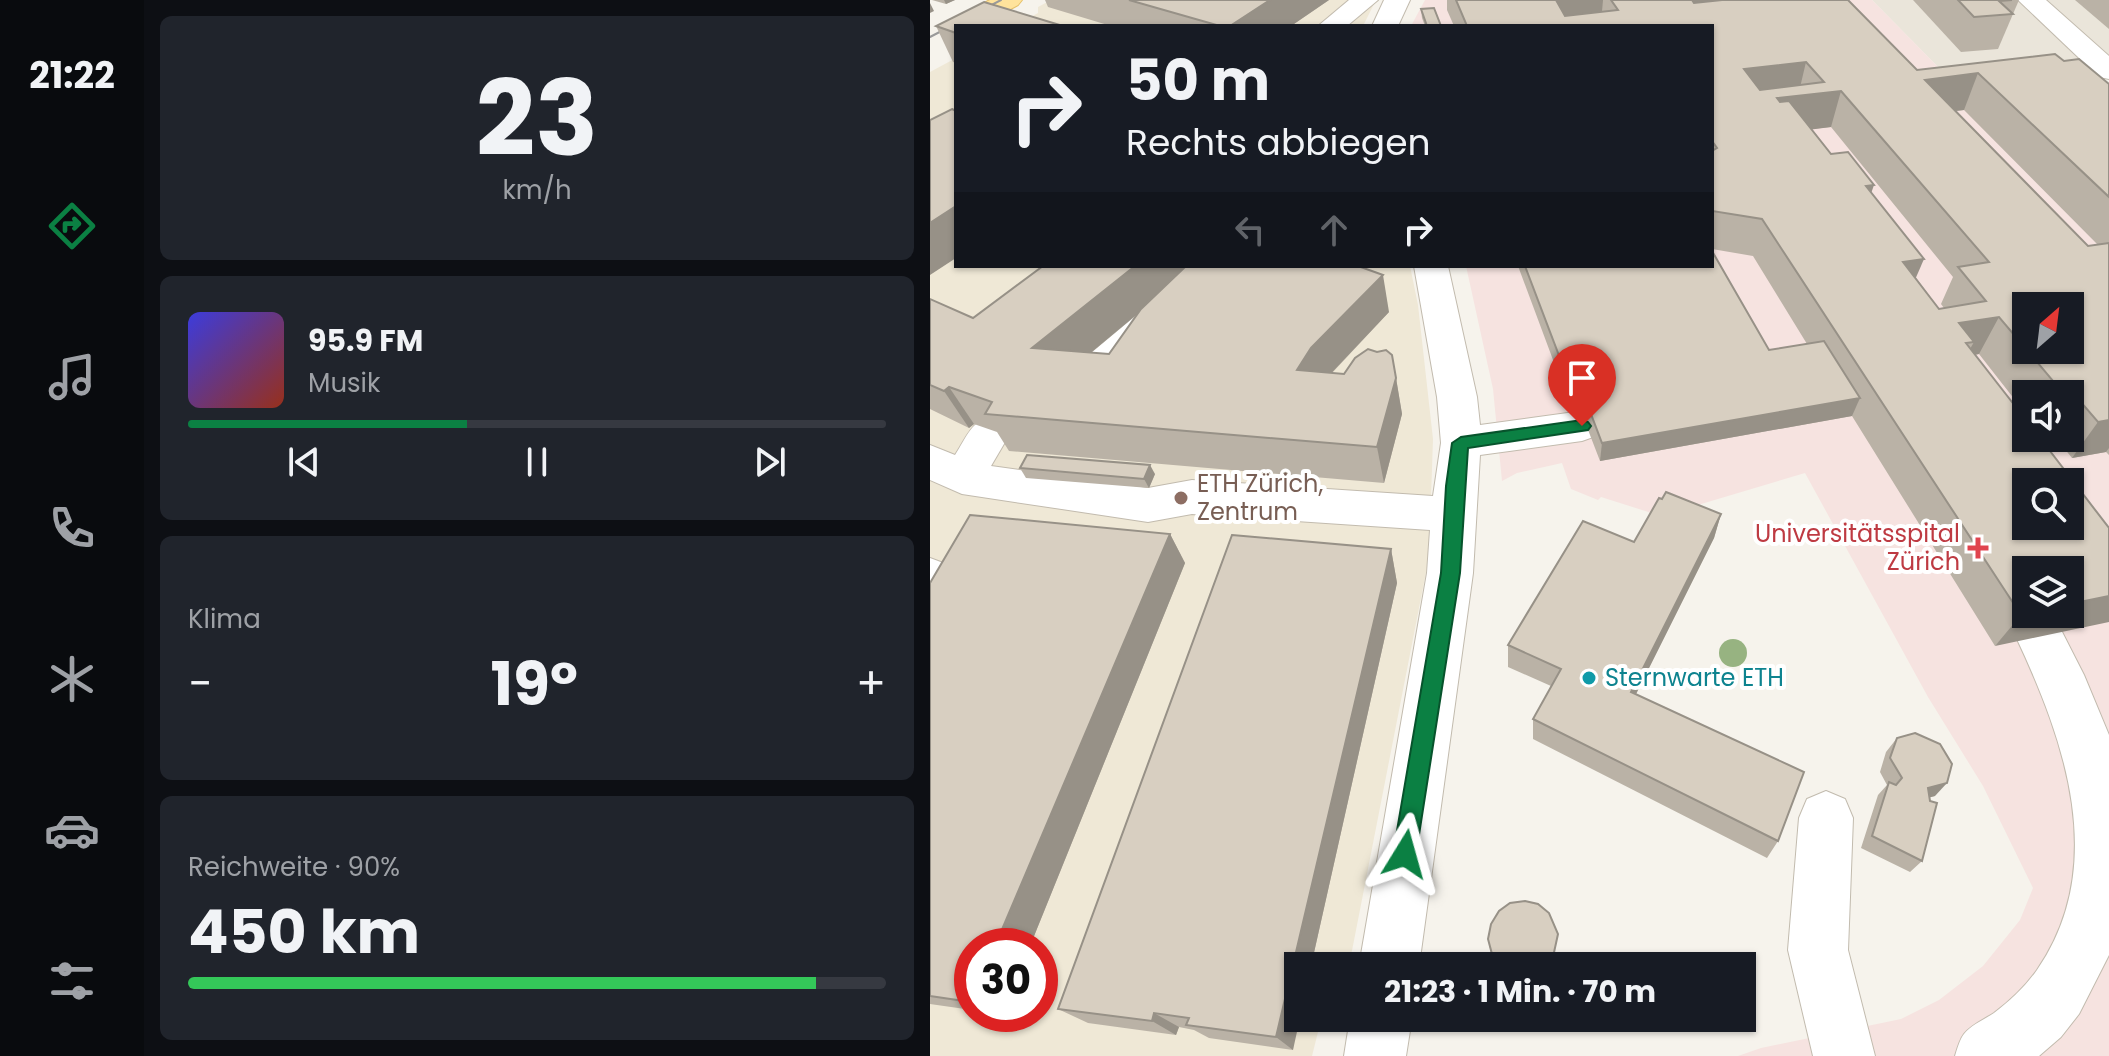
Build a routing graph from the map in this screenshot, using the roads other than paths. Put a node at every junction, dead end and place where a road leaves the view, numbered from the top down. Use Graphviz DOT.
graph roads {
  1 [pos="1009,0"];
  2 [pos="1365,0"];
  3 [pos="1397,0"];
  4 [pos="2031,0"];
  5 [pos="963,24"];
  6 [pos="1334,24"];
  7 [pos="1386,24"];
  8 [pos="954,29"];
  9 [pos="930,41"];
  10 [pos="2109,71"];
  11 [pos="1208,268"];
  12 [pos="1431,268"];
  13 [pos="1070,378"];
  14 [pos="1582,426"];
  15 [pos="991,432"];
  16 [pos="946,470"];
  17 [pos="1456,481"];
  18 [pos="2040,637"];
  19 [pos="1826,818"];
  20 [pos="1391,952"];
  21 [pos="1379,1032"];
  22 [pos="1375,1056"];
  23 [pos="1844,1056"];
  24 [pos="1986,1056"];
  1 -- 5 [label="main road"];
  2 -- 6 [label="street"];
  3 -- 7 [label="street"];
  4 -- 10 [label="street"];
  8 -- 9 [label="main road"];
  11 -- 13 [label="street"];
  12 -- 17 [label="street"];
  14 -- 17 [label="street"];
  15 -- 16 [label="street"];
  16 -- 17 [label="street"];
  17 -- 20 [label="street"];
  18 -- 24 [label="street"];
  19 -- 23 [label="street"];
  21 -- 22 [label="street"];
}
